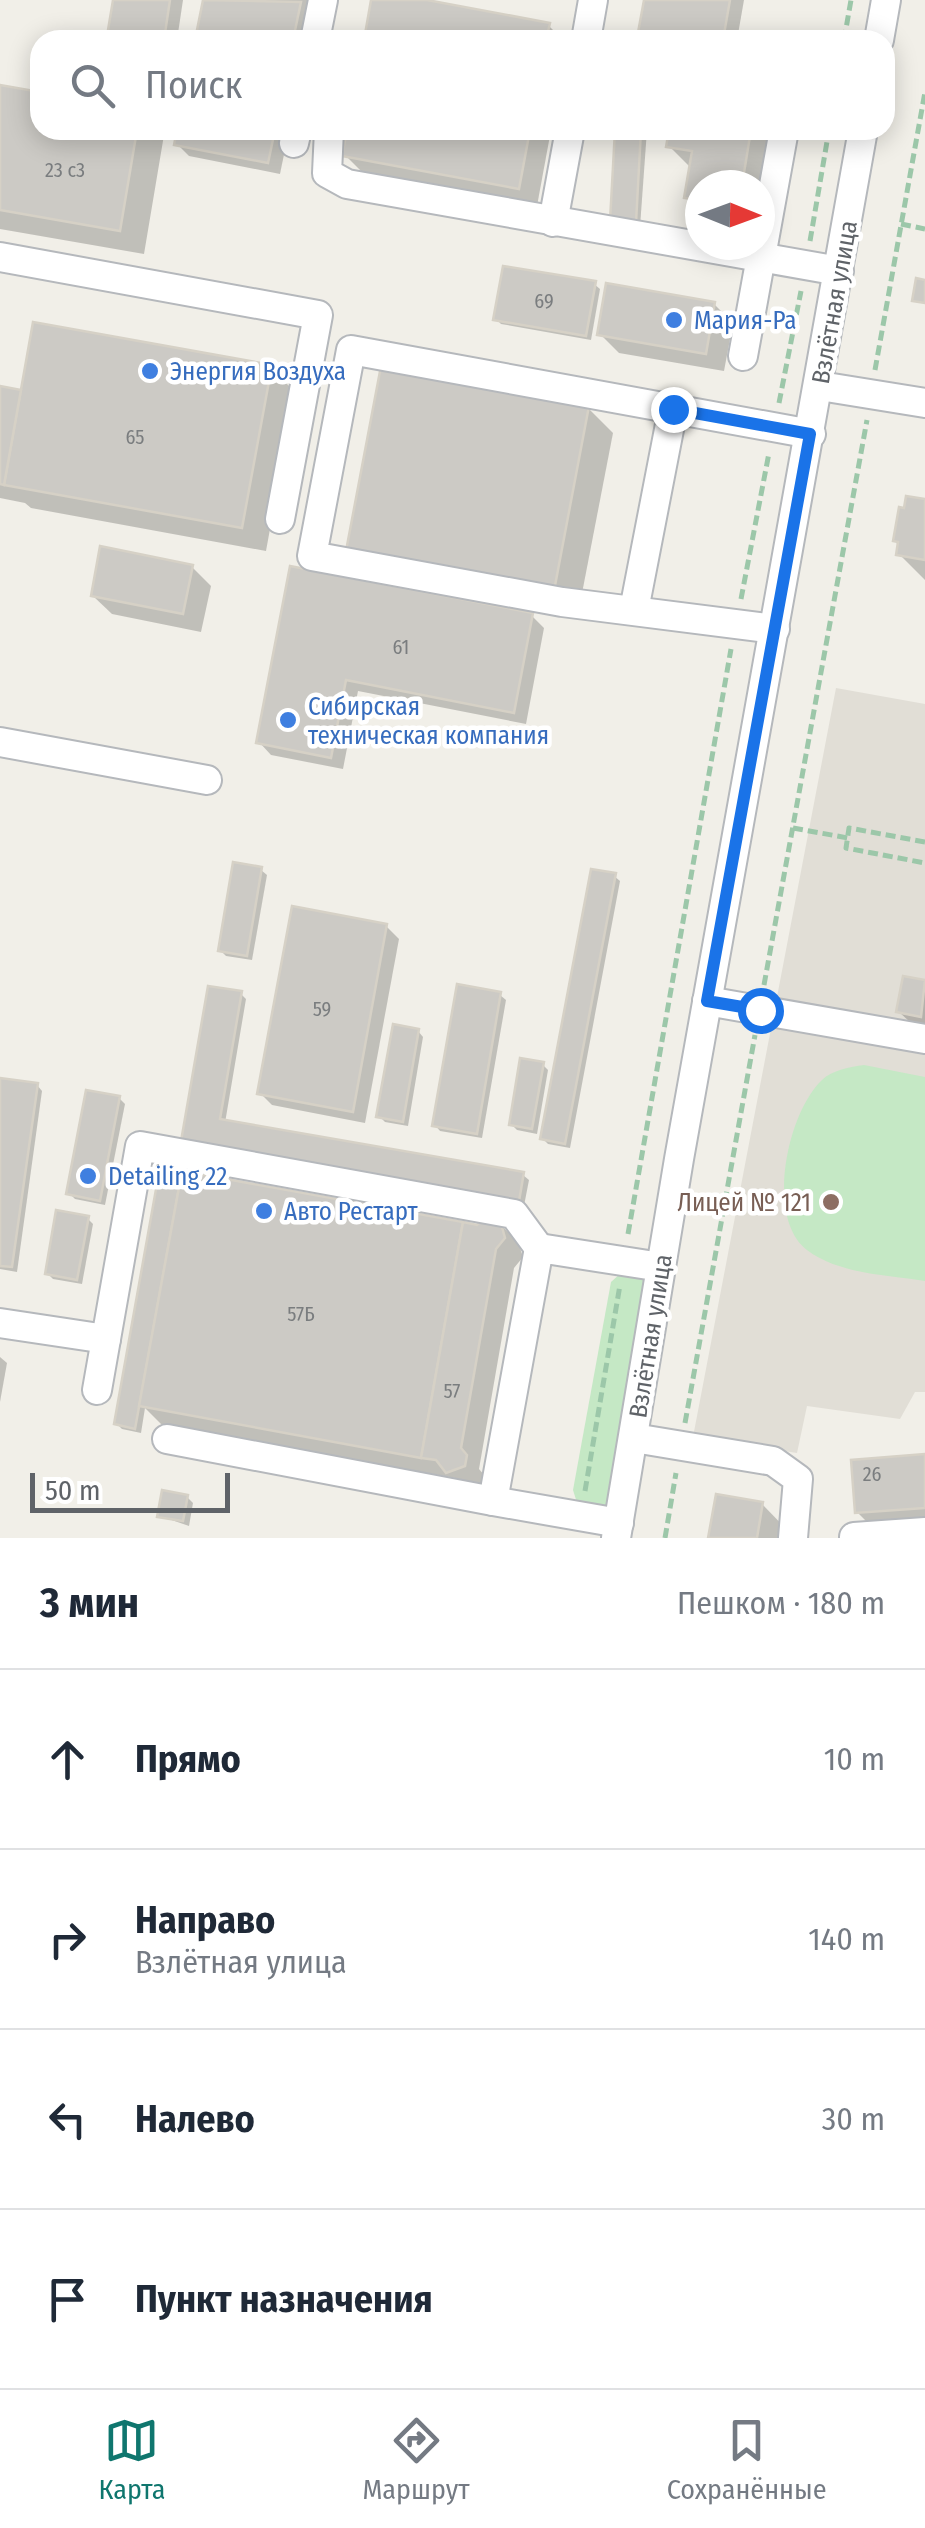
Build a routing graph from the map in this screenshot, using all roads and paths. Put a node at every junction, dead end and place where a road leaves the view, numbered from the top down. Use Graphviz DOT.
graph roads {
  1 [pos="324,0"];
  2 [pos="593,0"];
  3 [pos="851,0"];
  4 [pos="886,0"];
  5 [pos="317,30"];
  6 [pos="588,30"];
  7 [pos="846,30"];
  8 [pos="881,30"];
  9 [pos="925,92"];
  10 [pos="329,140"];
  11 [pos="568,140"];
  12 [pos="782,140"];
  13 [pos="826,140"];
  14 [pos="861,140"];
  15 [pos="775,178"];
  16 [pos="553,222"];
  17 [pos="902,224"];
  18 [pos="925,229"];
  19 [pos="685,245"];
  20 [pos="0,256"];
  21 [pos="760,260"];
  22 [pos="772,260"];
  23 [pos="806,266"];
  24 [pos="839,271"];
  25 [pos="743,356"];
  26 [pos="820,386"];
  27 [pos="871,394"];
  28 [pos="925,403"];
  29 [pos="673,409"];
  30 [pos="774,427"];
  31 [pos="810,434"];
  32 [pos="280,519"];
  33 [pos="634,610"];
  34 [pos="737,622"];
  35 [pos="775,629"];
  36 [pos="0,742"];
  37 [pos="207,780"];
  38 [pos="794,828"];
  39 [pos="848,838"];
  40 [pos="925,842"];
  41 [pos="925,863"];
  42 [pos="707,1001"];
  43 [pos="760,1010"];
  44 [pos="925,1038"];
  45 [pos="538,1248"];
  46 [pos="624,1261"];
  47 [pos="661,1267"];
  48 [pos="0,1323"];
  49 [pos="106,1340"];
  50 [pos="97,1390"];
  51 [pos="634,1438"];
  52 [pos="168,1440"];
  53 [pos="681,1446"];
  54 [pos="493,1501"];
  55 [pos="580,1516"];
  56 [pos="618,1530"];
  57 [pos="925,1532"];
  58 [pos="854,1537"];
  59 [pos="665,1538"];
  60 [pos="792,1538"];
  1 -- 5 [label="street"];
  2 -- 6 [label="street"];
  3 -- 7 [label="path"];
  4 -- 8 [label="street"];
  9 -- 17 [label="path"];
  10 -- 16 [label="street"];
  11 -- 16 [label="street"];
  12 -- 15 [label="street"];
  13 -- 23 [label="path"];
  14 -- 24 [label="street, Взлётная улица"];
  16 -- 19 [label="street"];
  17 -- 18 [label="path"];
  17 -- 27 [label="path"];
  20 -- 32 [label="street"];
  21 -- 25 [label="street"];
  22 -- 23 [label="street"];
  23 -- 24 [label="street"];
  23 -- 30 [label="path"];
  24 -- 26 [label="street, Взлётная улица"];
  26 -- 27 [label="street"];
  26 -- 31 [label="street, Взлётная улица"];
  27 -- 28 [label="street"];
  27 -- 38 [label="path"];
  29 -- 30 [label="street"];
  29 -- 33 [label="street"];
  29 -- 33 [label="street"];
  30 -- 31 [label="street"];
  30 -- 34 [label="path"];
  31 -- 35 [label="street, Взлётная улица"];
  33 -- 34 [label="street"];
  34 -- 35 [label="street"];
  34 -- 46 [label="path"];
  35 -- 42 [label="street, Взлётная улица"];
  36 -- 37 [label="street"];
  38 -- 39 [label="path"];
  38 -- 43 [label="path"];
  39 -- 40 [label="path"];
  39 -- 41 [label="path"];
  42 -- 43 [label="street"];
  42 -- 47 [label="street, Взлётная улица"];
  43 -- 44 [label="street"];
  43 -- 53 [label="path"];
  45 -- 46 [label="street"];
  45 -- 49 [label="street"];
  45 -- 54 [label="street"];
  46 -- 47 [label="street"];
  46 -- 55 [label="path"];
  47 -- 51 [label="street, Взлётная улица"];
  48 -- 49 [label="street"];
  49 -- 50 [label="street"];
  51 -- 53 [label="street"];
  51 -- 56 [label="street, Взлётная улица"];
  52 -- 54 [label="street"];
  53 -- 59 [label="path"];
  53 -- 60 [label="street"];
  54 -- 55 [label="street"];
  55 -- 56 [label="street"];
  57 -- 58 [label="street"];
}
